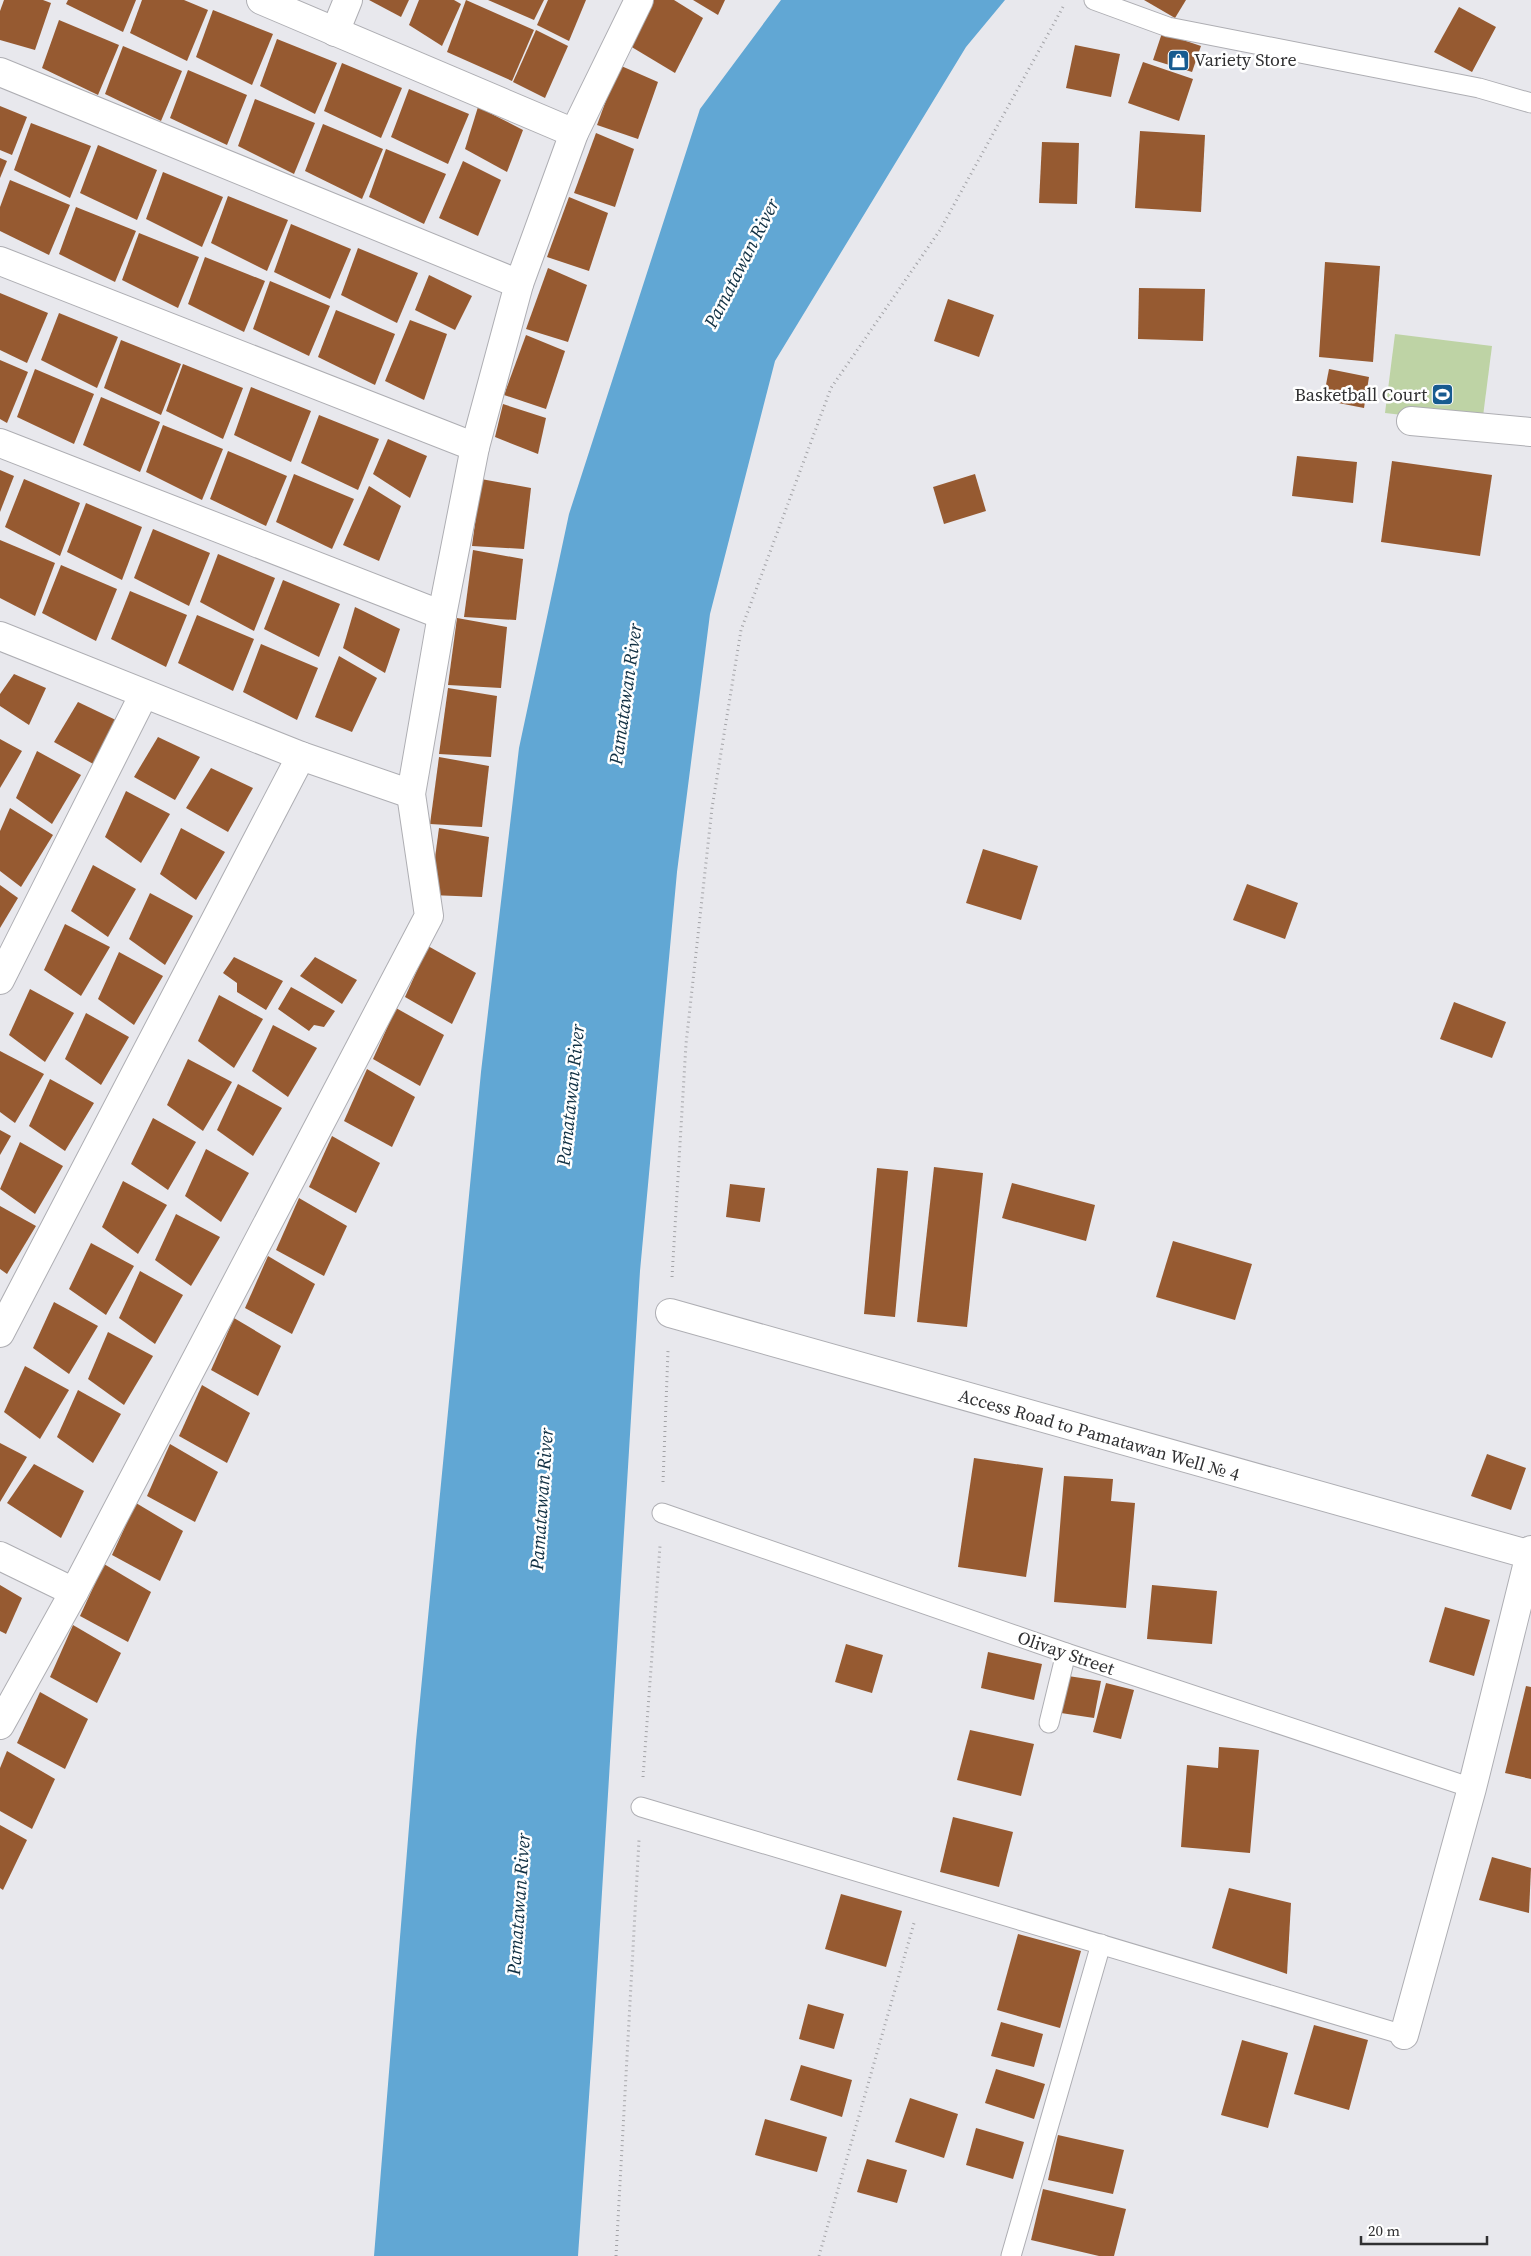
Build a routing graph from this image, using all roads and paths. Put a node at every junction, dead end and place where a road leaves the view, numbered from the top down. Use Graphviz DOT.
graph roads {
  1 [pos="261,0"];
  2 [pos="348,0"];
  3 [pos="639,0"];
  4 [pos="1067,0"];
  5 [pos="1094,0"];
  6 [pos="335,32"];
  7 [pos="0,72"];
  8 [pos="1531,103"];
  9 [pos="574,133"];
  10 [pos="0,261"];
  11 [pos="518,284"];
  12 [pos="1411,420"];
  13 [pos="1531,432"];
  14 [pos="0,442"];
  15 [pos="475,447"];
  16 [pos="442,615"];
  17 [pos="0,636"];
  18 [pos="144,694"];
  19 [pos="301,756"];
  20 [pos="411,794"];
  21 [pos="0,980"];
  22 [pos="670,1313"];
  23 [pos="0,1333"];
  24 [pos="662,1513"];
  25 [pos="1530,1554"];
  26 [pos="0,1556"];
  27 [pos="74,1592"];
  28 [pos="1066,1653"];
  29 [pos="1049,1723"];
  30 [pos="0,1726"];
  31 [pos="1472,1788"];
  32 [pos="640,1807"];
  33 [pos="923,1891"];
  34 [pos="1101,1944"];
  35 [pos="1404,2034"];
  36 [pos="616,2256"];
  37 [pos="819,2256"];
  38 [pos="1012,2256"];
  1 -- 6 [label="street"];
  2 -- 6 [label="street"];
  3 -- 9 [label="street"];
  4 -- 22 [label="path"];
  5 -- 8 [label="lane"];
  6 -- 9 [label="street"];
  7 -- 11 [label="street"];
  9 -- 11 [label="street"];
  10 -- 15 [label="street"];
  11 -- 15 [label="street"];
  12 -- 13 [label="street"];
  14 -- 16 [label="street"];
  15 -- 16 [label="street"];
  16 -- 20 [label="street"];
  17 -- 18 [label="street"];
  18 -- 19 [label="street"];
  18 -- 21 [label="street"];
  19 -- 20 [label="street"];
  19 -- 23 [label="street"];
  20 -- 27 [label="street"];
  22 -- 24 [label="path"];
  22 -- 25 [label="street, Access Road to Pamatawan Well № 4"];
  24 -- 28 [label="lane, Olivay Street"];
  24 -- 32 [label="path"];
  25 -- 31 [label="street"];
  26 -- 27 [label="street"];
  27 -- 30 [label="street"];
  28 -- 29 [label="lane"];
  28 -- 31 [label="lane, Olivay Street"];
  31 -- 35 [label="street"];
  32 -- 33 [label="lane"];
  32 -- 36 [label="path"];
  33 -- 34 [label="lane"];
  33 -- 37 [label="path"];
  34 -- 35 [label="lane"];
  34 -- 38 [label="lane"];
}
